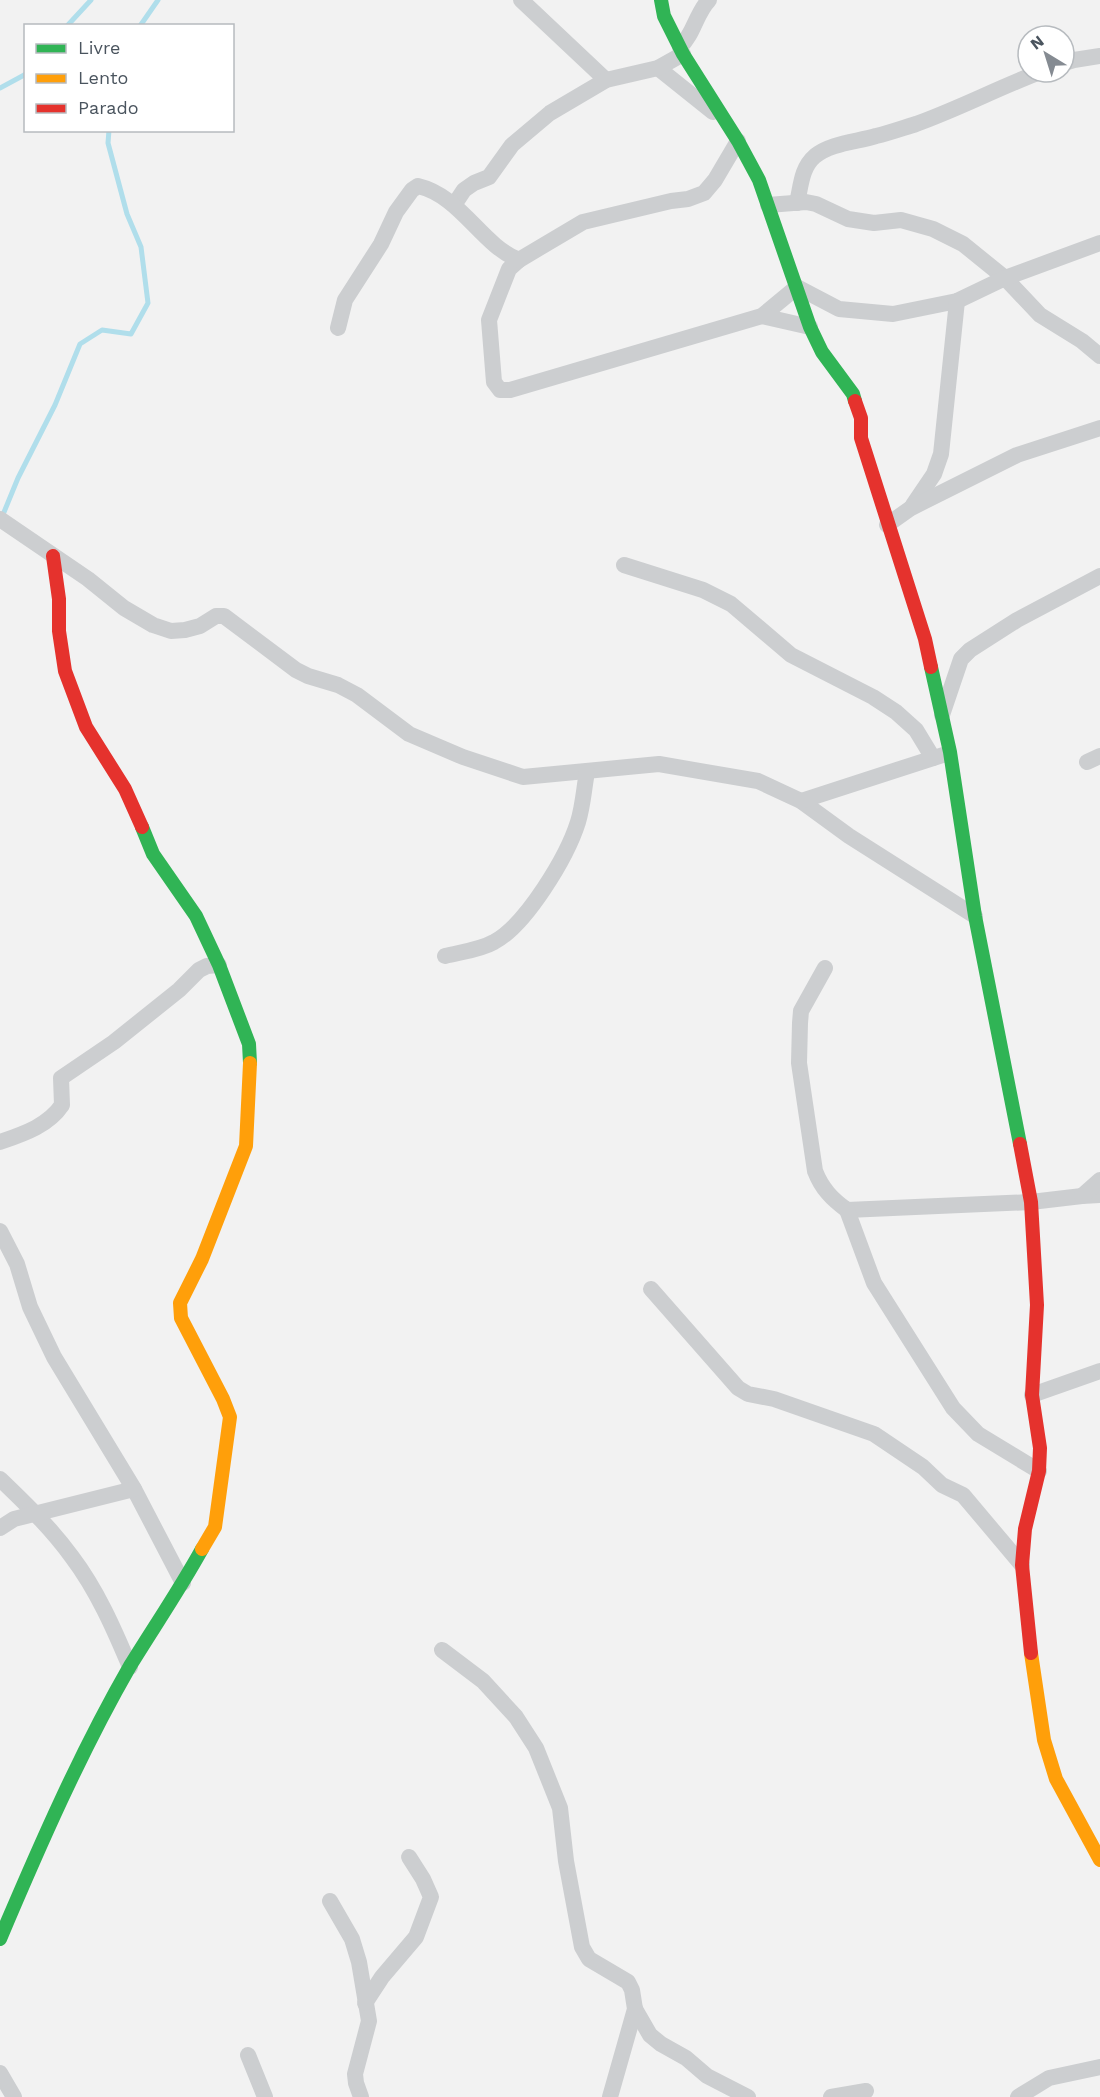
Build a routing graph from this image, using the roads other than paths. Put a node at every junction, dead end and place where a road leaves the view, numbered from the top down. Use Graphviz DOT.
graph roads {
  1 [pos="521,0"];
  2 [pos="661,0"];
  3 [pos="709,0"];
  4 [pos="681,51"];
  5 [pos="1100,56"];
  6 [pos="1076,61"];
  7 [pos="658,68"];
  8 [pos="606,80"];
  9 [pos="1016,81"];
  10 [pos="723,120"];
  11 [pos="738,141"];
  12 [pos="797,203"];
  13 [pos="454,205"];
  14 [pos="768,205"];
  15 [pos="1100,243"];
  16 [pos="511,261"];
  17 [pos="1005,278"];
  18 [pos="797,287"];
  19 [pos="957,301"];
  20 [pos="762,316"];
  21 [pos="810,327"];
  22 [pos="338,328"];
  23 [pos="1100,356"];
  24 [pos="1100,428"];
  25 [pos="911,508"];
  26 [pos="0,519"];
  27 [pos="887,525"];
  28 [pos="53,556"];
  29 [pos="624,565"];
  30 [pos="1100,576"];
  31 [pos="88,579"];
  32 [pos="59,599"];
  33 [pos="942,715"];
  34 [pos="950,752"];
  35 [pos="933,758"];
  36 [pos="587,772"];
  37 [pos="801,801"];
  38 [pos="975,916"];
  39 [pos="445,956"];
  40 [pos="219,965"];
  41 [pos="825,968"];
  42 [pos="0,1142"];
  43 [pos="1100,1180"];
  44 [pos="1100,1195"];
  45 [pos="1082,1196"];
  46 [pos="1031,1202"];
  47 [pos="847,1209"];
  48 [pos="0,1231"];
  49 [pos="651,1289"];
  50 [pos="1100,1371"];
  51 [pos="1032,1395"];
  52 [pos="1039,1471"];
  53 [pos="0,1479"];
  54 [pos="134,1489"];
  55 [pos="36,1513"];
  56 [pos="0,1528"];
  57 [pos="1022,1565"];
  58 [pos="183,1583"];
  59 [pos="442,1650"];
  60 [pos="130,1667"];
  61 [pos="409,1857"];
  62 [pos="1100,1860"];
  63 [pos="330,1901"];
  64 [pos="0,1939"];
  65 [pos="365,2003"];
  66 [pos="635,2009"];
  67 [pos="248,2055"];
  68 [pos="1100,2067"];
  69 [pos="0,2073"];
  70 [pos="866,2091"];
  71 [pos="14,2097"];
  72 [pos="265,2097"];
  73 [pos="361,2097"];
  74 [pos="610,2097"];
  75 [pos="748,2097"];
  76 [pos="831,2097"];
  77 [pos="1018,2097"];
  1 -- 8 [label="street"];
  2 -- 4 [label="street"];
  3 -- 4 [label="street"];
  4 -- 7 [label="street"];
  4 -- 10 [label="street"];
  5 -- 6 [label="street"];
  7 -- 8 [label="street"];
  7 -- 10 [label="street"];
  8 -- 13 [label="street"];
  9 -- 12 [label="street"];
  10 -- 11 [label="street"];
  11 -- 14 [label="street"];
  11 -- 16 [label="street"];
  12 -- 14 [label="street"];
  12 -- 17 [label="street"];
  13 -- 16 [label="street"];
  13 -- 22 [label="street"];
  14 -- 18 [label="street"];
  15 -- 17 [label="street"];
  16 -- 20 [label="street"];
  17 -- 19 [label="street"];
  17 -- 23 [label="street"];
  18 -- 19 [label="street"];
  18 -- 20 [label="street"];
  18 -- 21 [label="street"];
  19 -- 25 [label="street"];
  20 -- 21 [label="street"];
  21 -- 27 [label="street"];
  24 -- 25 [label="street"];
  25 -- 27 [label="street"];
  26 -- 28 [label="street"];
  27 -- 33 [label="street"];
  28 -- 31 [label="street"];
  28 -- 32 [label="street"];
  29 -- 35 [label="street"];
  30 -- 33 [label="street"];
  31 -- 32 [label="street"];
  31 -- 36 [label="street"];
  32 -- 40 [label="street"];
  33 -- 34 [label="street"];
  34 -- 35 [label="street"];
  34 -- 38 [label="street"];
  35 -- 37 [label="street"];
  36 -- 37 [label="street"];
  36 -- 39 [label="street"];
  37 -- 38 [label="street"];
  38 -- 46 [label="street"];
  40 -- 42 [label="street"];
  40 -- 58 [label="street"];
  41 -- 47 [label="street"];
  43 -- 45 [label="street"];
  44 -- 45 [label="street"];
  45 -- 46 [label="street"];
  46 -- 47 [label="street"];
  46 -- 51 [label="street"];
  47 -- 52 [label="street"];
  48 -- 54 [label="street"];
  49 -- 57 [label="street"];
  50 -- 51 [label="street"];
  51 -- 52 [label="street"];
  52 -- 57 [label="street"];
  53 -- 55 [label="street"];
  54 -- 55 [label="street"];
  54 -- 58 [label="street"];
  55 -- 56 [label="street"];
  55 -- 60 [label="street"];
  57 -- 62 [label="street"];
  58 -- 60 [label="street"];
  59 -- 66 [label="street"];
  60 -- 64 [label="street"];
  61 -- 65 [label="street"];
  63 -- 65 [label="street"];
  65 -- 73 [label="street"];
  66 -- 74 [label="street"];
  66 -- 75 [label="street"];
  67 -- 72 [label="street"];
  68 -- 77 [label="street"];
  69 -- 71 [label="street"];
  70 -- 76 [label="street"];
}
